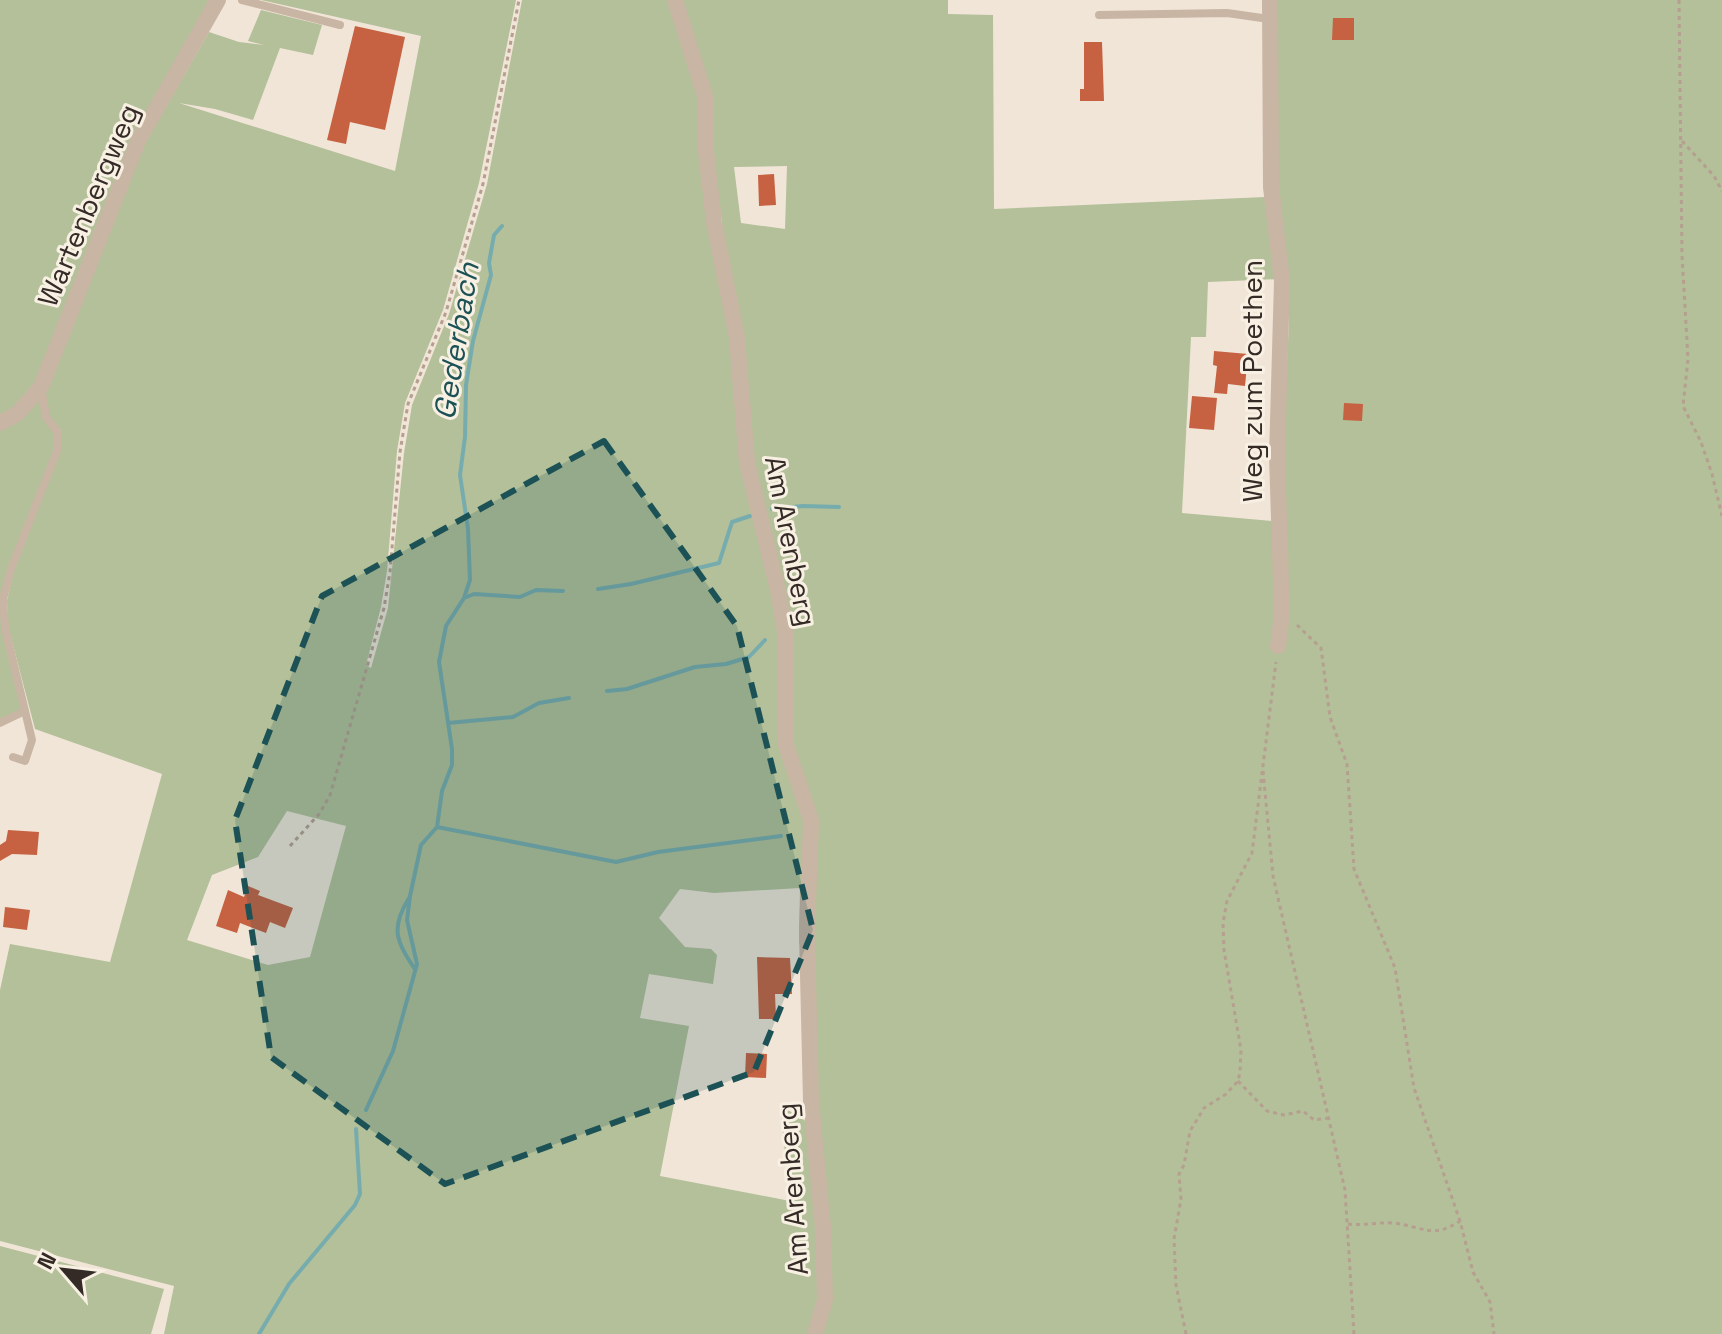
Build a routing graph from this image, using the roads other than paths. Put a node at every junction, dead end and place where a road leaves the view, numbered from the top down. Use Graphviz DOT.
graph roads {
  1 [pos="218,0"];
  2 [pos="242,0"];
  3 [pos="675,0"];
  4 [pos="1270,0"];
  5 [pos="1099,15"];
  6 [pos="1269,19"];
  7 [pos="340,25"];
  8 [pos="41,387"];
  9 [pos="0,423"];
  10 [pos="1278,646"];
  11 [pos="25,711"];
  12 [pos="0,723"];
  13 [pos="13,757"];
  14 [pos="815,1334"];
  1 -- 8 [label="street, Wartenbergweg"];
  2 -- 7 [label="lane"];
  3 -- 14 [label="street, Am Arenberg"];
  4 -- 6 [label="street, Weg zum Poethen"];
  5 -- 6 [label="lane"];
  6 -- 10 [label="street, Weg zum Poethen"];
  8 -- 9 [label="street, Wartenbergweg"];
  8 -- 11 [label="lane"];
  11 -- 12 [label="lane"];
  11 -- 13 [label="lane"];
}
